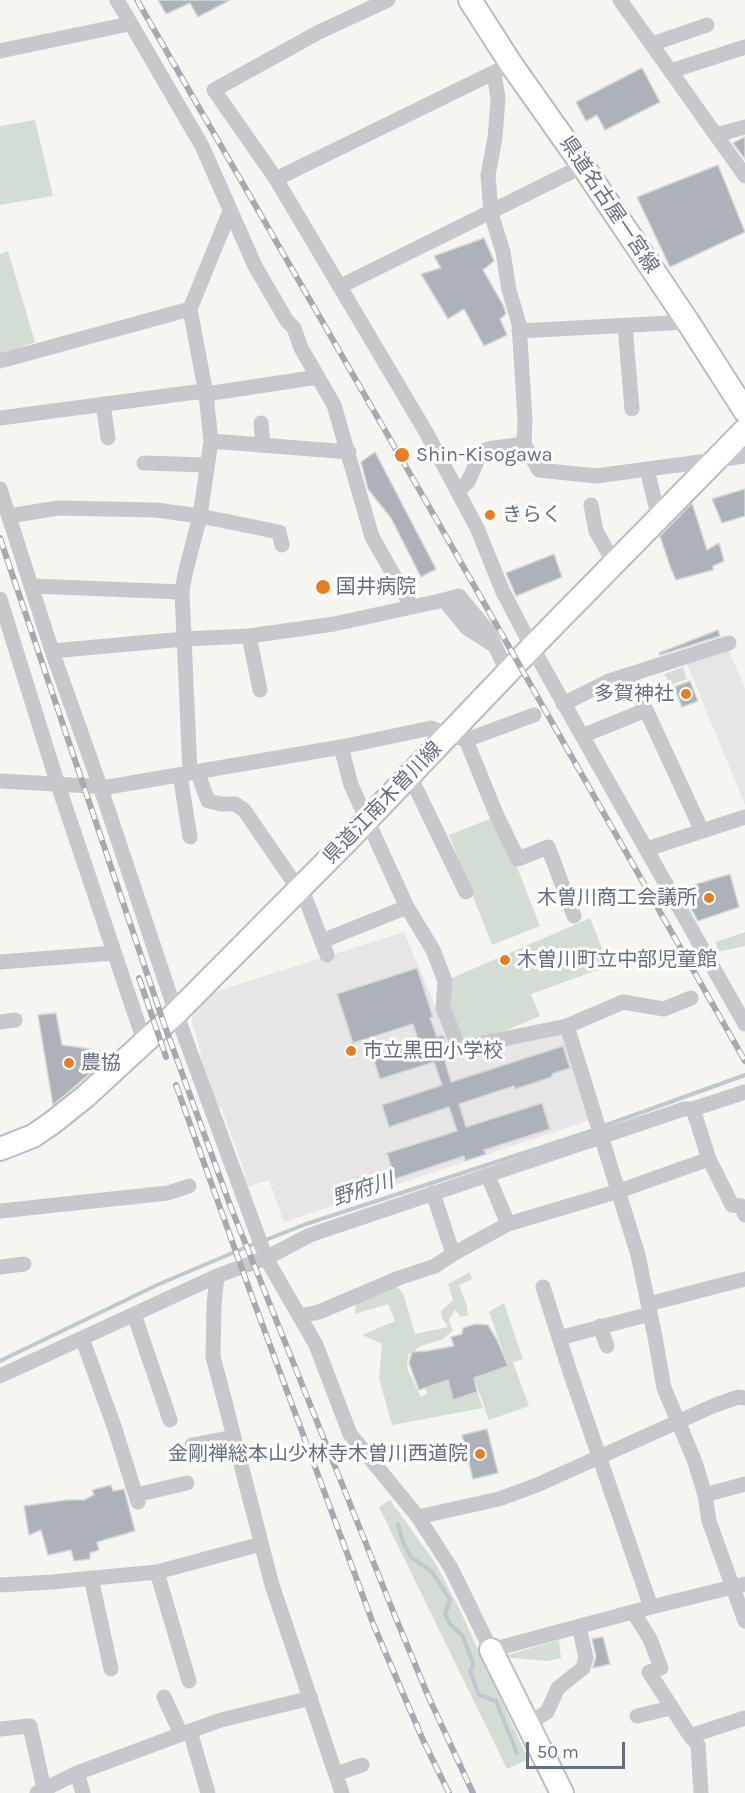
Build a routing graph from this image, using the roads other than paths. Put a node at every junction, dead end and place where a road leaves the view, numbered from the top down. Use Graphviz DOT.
graph roads {
  1 [pos="117,0"];
  2 [pos="388,0"];
  3 [pos="470,0"];
  4 [pos="620,0"];
  5 [pos="129,24"];
  6 [pos="707,25"];
  7 [pos="651,44"];
  8 [pos="745,47"];
  9 [pos="0,51"];
  10 [pos="503,68"];
  11 [pos="670,71"];
  12 [pos="745,127"];
  13 [pos="716,135"];
  14 [pos="583,166"];
  15 [pos="745,176"];
  16 [pos="276,180"];
  17 [pos="230,211"];
  18 [pos="491,213"];
  19 [pos="341,286"];
  20 [pos="190,309"];
  21 [pos="688,322"];
  22 [pos="625,326"];
  23 [pos="519,331"];
  24 [pos="0,361"];
  25 [pos="318,377"];
  26 [pos="206,394"];
  27 [pos="103,404"];
  28 [pos="632,409"];
  29 [pos="745,411"];
  30 [pos="0,418"];
  31 [pos="261,423"];
  32 [pos="745,430"];
  33 [pos="108,438"];
  34 [pos="211,441"];
  35 [pos="524,444"];
  36 [pos="263,445"];
  37 [pos="349,452"];
  38 [pos="745,456"];
  39 [pos="717,460"];
  40 [pos="144,464"];
  41 [pos="207,465"];
  42 [pos="647,469"];
  43 [pos="0,489"];
  44 [pos="458,491"];
  45 [pos="591,505"];
  46 [pos="9,516"];
  47 [pos="200,516"];
  48 [pos="659,519"];
  49 [pos="282,545"];
  50 [pos="614,563"];
  51 [pos="32,586"];
  52 [pos="182,592"];
  53 [pos="0,599"];
  54 [pos="412,607"];
  55 [pos="4,626"];
  56 [pos="249,636"];
  57 [pos="184,639"];
  58 [pos="729,643"];
  59 [pos="532,647"];
  60 [pos="52,651"];
  61 [pos="508,673"];
  62 [pos="630,675"];
  63 [pos="260,690"];
  64 [pos="563,704"];
  65 [pos="646,710"];
  66 [pos="534,715"];
  67 [pos="582,736"];
  68 [pos="458,737"];
  69 [pos="341,747"];
  70 [pos="189,773"];
  71 [pos="410,776"];
  72 [pos="0,780"];
  73 [pos="58,785"];
  74 [pos="100,786"];
  75 [pos="745,817"];
  76 [pos="367,820"];
  77 [pos="702,831"];
  78 [pos="190,837"];
  79 [pos="647,849"];
  80 [pos="299,889"];
  81 [pos="466,892"];
  82 [pos="407,907"];
  83 [pos="574,916"];
  84 [pos="114,953"];
  85 [pos="0,962"];
  86 [pos="691,998"];
  87 [pos="176,1012"];
  88 [pos="743,1017"];
  89 [pos="567,1026"];
  90 [pos="144,1041"];
  91 [pos="745,1092"];
  92 [pos="693,1109"];
  93 [pos="599,1130"];
  94 [pos="0,1149"];
  95 [pos="709,1160"];
  96 [pos="488,1176"];
  97 [pos="189,1186"];
  98 [pos="619,1191"];
  99 [pos="433,1194"];
  100 [pos="744,1209"];
  101 [pos="0,1211"];
  102 [pos="508,1224"];
  103 [pos="265,1254"];
  104 [pos="453,1254"];
  105 [pos="24,1264"];
  106 [pos="0,1267"];
  107 [pos="217,1276"];
  108 [pos="745,1279"];
  109 [pos="543,1287"];
  110 [pos="649,1309"];
  111 [pos="134,1314"];
  112 [pos="299,1316"];
  113 [pos="600,1326"];
  114 [pos="82,1338"];
  115 [pos="560,1338"];
  116 [pos="607,1346"];
  117 [pos="0,1376"];
  118 [pos="745,1398"];
  119 [pos="170,1420"];
  120 [pos="678,1420"];
  121 [pos="234,1437"];
  122 [pos="192,1445"];
  123 [pos="599,1456"];
  124 [pos="187,1483"];
  125 [pos="745,1484"];
  126 [pos="705,1496"];
  127 [pos="418,1517"];
  128 [pos="261,1544"];
  129 [pos="157,1572"];
  130 [pos="91,1578"];
  131 [pos="0,1585"];
  132 [pos="739,1585"];
  133 [pos="651,1607"];
  134 [pos="634,1612"];
  135 [pos="745,1621"];
  136 [pos="579,1626"];
  137 [pos="491,1650"];
  138 [pos="111,1669"];
  139 [pos="189,1681"];
  140 [pos="164,1697"];
  141 [pos="311,1698"];
  142 [pos="671,1708"];
  143 [pos="637,1716"];
  144 [pos="745,1718"];
  145 [pos="526,1725"];
  146 [pos="0,1729"];
  147 [pos="186,1732"];
  148 [pos="690,1736"];
  149 [pos="362,1765"];
  150 [pos="77,1773"];
  151 [pos="336,1774"];
  152 [pos="40,1791"];
  153 [pos="83,1793"];
  154 [pos="208,1793"];
  155 [pos="342,1793"];
  156 [pos="562,1793"];
  157 [pos="701,1793"];
  1 -- 5 [label="street"];
  2 -- 16 [label="street"];
  3 -- 10 [label="main road, 県道名古屋一宮線"];
  4 -- 7 [label="street"];
  5 -- 9 [label="street"];
  5 -- 17 [label="street"];
  6 -- 7 [label="street"];
  7 -- 11 [label="street"];
  8 -- 11 [label="street"];
  10 -- 14 [label="main road, 県道名古屋一宮線"];
  10 -- 16 [label="street"];
  10 -- 18 [label="street"];
  11 -- 13 [label="street"];
  12 -- 13 [label="street"];
  13 -- 15 [label="street"];
  14 -- 18 [label="street"];
  14 -- 21 [label="main road, 県道名古屋一宮線"];
  16 -- 19 [label="street"];
  17 -- 20 [label="street"];
  17 -- 25 [label="street"];
  18 -- 19 [label="street"];
  18 -- 23 [label="street"];
  19 -- 44 [label="street"];
  20 -- 24 [label="street"];
  20 -- 26 [label="street"];
  21 -- 22 [label="street"];
  21 -- 29 [label="main road, 県道名古屋一宮線"];
  22 -- 23 [label="street"];
  22 -- 28 [label="street"];
  23 -- 35 [label="street"];
  25 -- 26 [label="street"];
  25 -- 37 [label="street"];
  26 -- 27 [label="street"];
  26 -- 34 [label="street"];
  27 -- 30 [label="street"];
  27 -- 33 [label="street"];
  31 -- 36 [label="street"];
  32 -- 39 [label="main road, 県道江南木曽川線"];
  34 -- 36 [label="street"];
  34 -- 41 [label="street"];
  35 -- 42 [label="street"];
  35 -- 44 [label="street"];
  36 -- 37 [label="street"];
  37 -- 54 [label="street"];
  38 -- 39 [label="street"];
  39 -- 42 [label="street"];
  39 -- 48 [label="main road, 県道江南木曽川線"];
  40 -- 41 [label="street"];
  41 -- 47 [label="street"];
  42 -- 48 [label="street"];
  43 -- 46 [label="street"];
  44 -- 59 [label="street"];
  45 -- 50 [label="street"];
  46 -- 47 [label="street"];
  46 -- 51 [label="street"];
  47 -- 49 [label="street"];
  47 -- 52 [label="street"];
  48 -- 50 [label="main road, 県道江南木曽川線"];
  50 -- 59 [label="main road, 県道江南木曽川線"];
  51 -- 52 [label="street"];
  51 -- 60 [label="street"];
  52 -- 57 [label="street"];
  53 -- 55 [label="street"];
  54 -- 56 [label="street"];
  54 -- 61 [label="street"];
  55 -- 73 [label="street"];
  56 -- 57 [label="street"];
  56 -- 63 [label="street"];
  57 -- 60 [label="street"];
  57 -- 70 [label="street"];
  58 -- 62 [label="street"];
  59 -- 61 [label="main road, 県道江南木曽川線"];
  59 -- 64 [label="street"];
  60 -- 74 [label="street"];
  61 -- 68 [label="main road, 県道江南木曽川線"];
  62 -- 64 [label="street"];
  62 -- 65 [label="street"];
  64 -- 67 [label="street"];
  65 -- 67 [label="street"];
  65 -- 77 [label="street"];
  66 -- 68 [label="street"];
  67 -- 79 [label="street"];
  68 -- 69 [label="street"];
  68 -- 71 [label="main road, 県道江南木曽川線"];
  68 -- 83 [label="street"];
  69 -- 70 [label="street"];
  69 -- 76 [label="street"];
  70 -- 74 [label="street"];
  70 -- 78 [label="street"];
  70 -- 80 [label="street"];
  71 -- 76 [label="main road, 県道江南木曽川線"];
  71 -- 81 [label="street"];
  72 -- 73 [label="street"];
  73 -- 74 [label="street"];
  73 -- 84 [label="street"];
  74 -- 87 [label="street"];
  75 -- 77 [label="street"];
  76 -- 80 [label="main road, 県道江南木曽川線"];
  76 -- 82 [label="street"];
  77 -- 79 [label="street"];
  79 -- 88 [label="street"];
  80 -- 82 [label="street"];
  80 -- 87 [label="main road, 県道江南木曽川線"];
  82 -- 89 [label="street"];
  84 -- 85 [label="street"];
  84 -- 90 [label="street"];
  86 -- 89 [label="street"];
  87 -- 90 [label="main road, 県道江南木曽川線"];
  87 -- 103 [label="street"];
  89 -- 93 [label="street"];
  90 -- 94 [label="main road, 県道江南木曽川線"];
  91 -- 92 [label="street"];
  92 -- 93 [label="street"];
  92 -- 95 [label="street"];
  93 -- 96 [label="street"];
  93 -- 98 [label="street"];
  95 -- 98 [label="street"];
  95 -- 100 [label="street"];
  96 -- 99 [label="street"];
  96 -- 102 [label="street"];
  97 -- 101 [label="street"];
  98 -- 102 [label="street"];
  98 -- 110 [label="street"];
  99 -- 103 [label="street"];
  99 -- 104 [label="street"];
  102 -- 104 [label="street"];
  103 -- 107 [label="street"];
  103 -- 112 [label="street"];
  104 -- 112 [label="street"];
  105 -- 106 [label="street"];
  107 -- 111 [label="street"];
  107 -- 121 [label="street"];
  108 -- 110 [label="street"];
  109 -- 115 [label="street"];
  110 -- 113 [label="street"];
  110 -- 120 [label="street"];
  111 -- 114 [label="street"];
  111 -- 119 [label="street"];
  112 -- 127 [label="street"];
  113 -- 115 [label="street"];
  113 -- 116 [label="street"];
  114 -- 117 [label="street"];
  114 -- 124 [label="street"];
  115 -- 123 [label="street"];
  118 -- 120 [label="street"];
  120 -- 123 [label="street"];
  120 -- 126 [label="street"];
  121 -- 122 [label="street"];
  121 -- 128 [label="street"];
  123 -- 127 [label="street"];
  123 -- 133 [label="street"];
  125 -- 126 [label="street"];
  126 -- 132 [label="street"];
  127 -- 137 [label="street"];
  128 -- 129 [label="street"];
  128 -- 141 [label="street"];
  129 -- 130 [label="street"];
  129 -- 139 [label="street"];
  130 -- 131 [label="street"];
  130 -- 138 [label="street"];
  132 -- 133 [label="street"];
  132 -- 135 [label="street"];
  133 -- 134 [label="street"];
  134 -- 136 [label="street"];
  134 -- 142 [label="street"];
  136 -- 137 [label="street"];
  136 -- 145 [label="street"];
  137 -- 145 [label="main road"];
  140 -- 147 [label="street"];
  141 -- 147 [label="street"];
  141 -- 151 [label="street"];
  142 -- 143 [label="street"];
  142 -- 148 [label="street"];
  144 -- 148 [label="street"];
  145 -- 156 [label="main road"];
  146 -- 152 [label="street"];
  147 -- 150 [label="street"];
  147 -- 154 [label="street"];
  148 -- 157 [label="street"];
  149 -- 151 [label="street"];
  150 -- 152 [label="street"];
  150 -- 153 [label="street"];
  151 -- 155 [label="street"];
}
